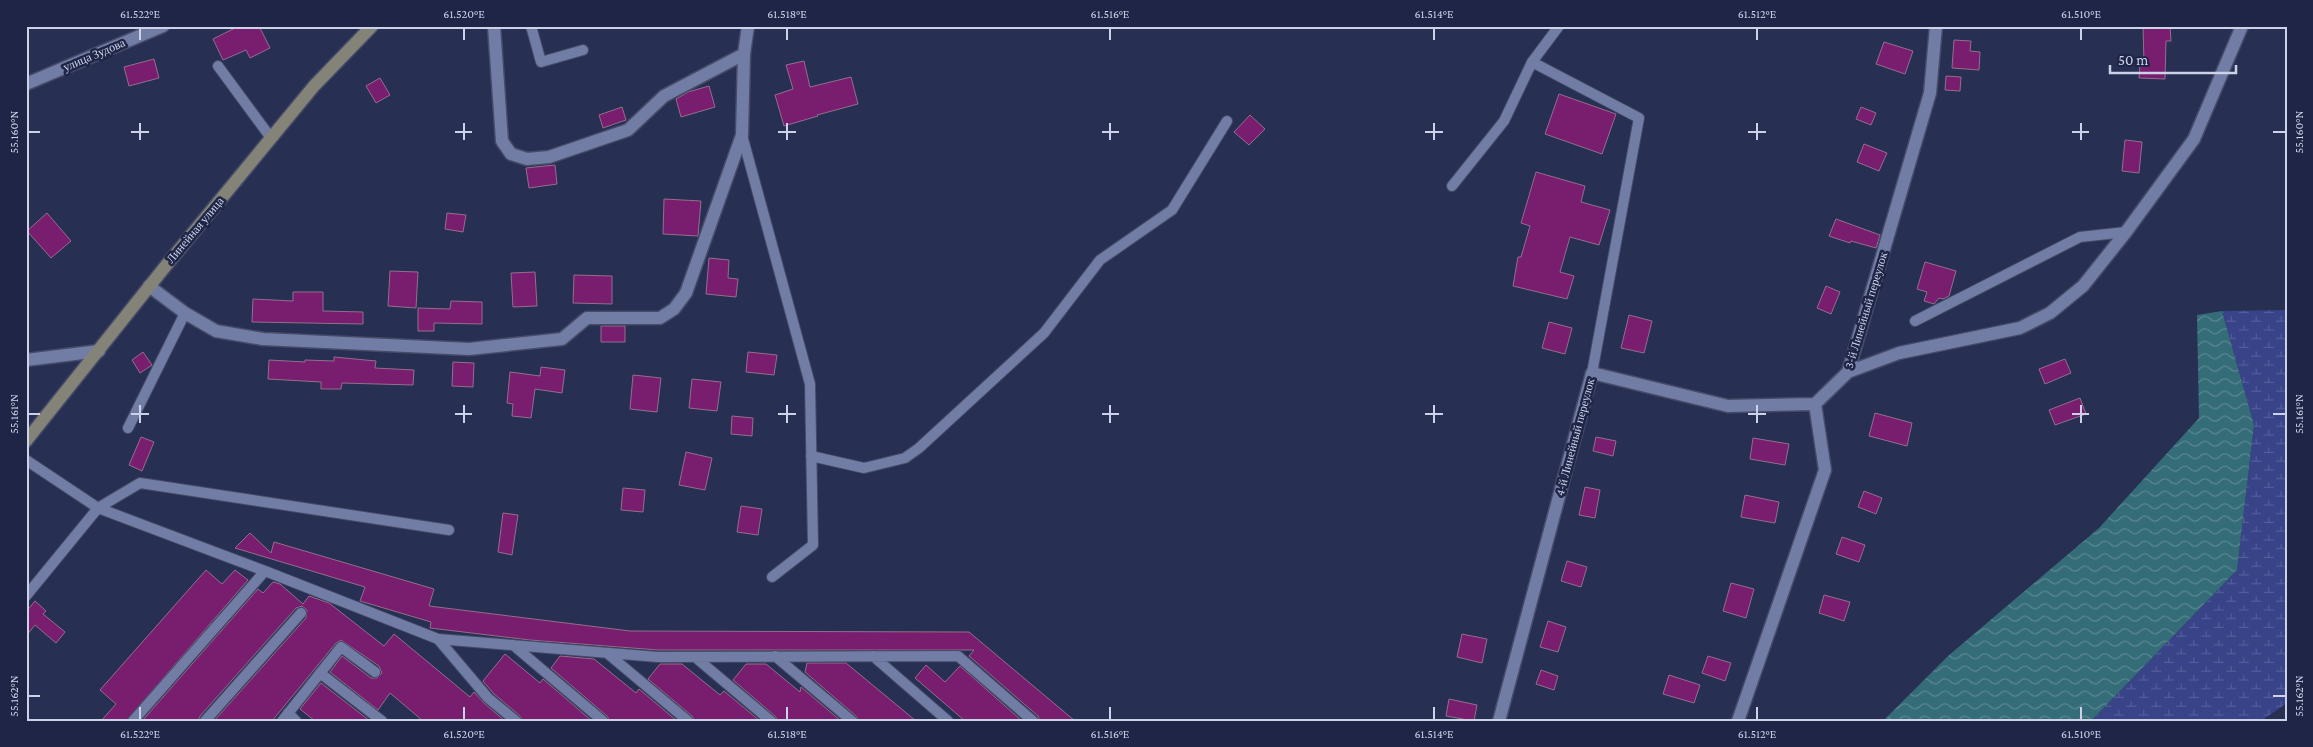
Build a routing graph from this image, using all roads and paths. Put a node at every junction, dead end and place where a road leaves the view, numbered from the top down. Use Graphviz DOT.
graph roads {
  1 [pos="163,26"];
  2 [pos="372,26"];
  3 [pos="494,26"];
  4 [pos="531,26"];
  5 [pos="748,26"];
  6 [pos="1559,26"];
  7 [pos="1936,26"];
  8 [pos="2242,26"];
  9 [pos="582,50"];
  10 [pos="744,54"];
  11 [pos="1532,62"];
  12 [pos="218,66"];
  13 [pos="26,84"];
  14 [pos="1227,121"];
  15 [pos="742,135"];
  16 [pos="271,138"];
  17 [pos="1452,186"];
  18 [pos="2126,232"];
  19 [pos="150,286"];
  20 [pos="185,313"];
  21 [pos="1914,321"];
  22 [pos="99,351"];
  23 [pos="26,360"];
  24 [pos="1848,372"];
  25 [pos="1592,373"];
  26 [pos="1815,404"];
  27 [pos="128,428"];
  28 [pos="26,441"];
  29 [pos="811,456"];
  30 [pos="26,460"];
  31 [pos="98,508"];
  32 [pos="449,530"];
  33 [pos="265,570"];
  34 [pos="772,577"];
  35 [pos="26,596"];
  36 [pos="301,613"];
  37 [pos="438,639"];
  38 [pos="513,645"];
  39 [pos="607,653"];
  40 [pos="775,656"];
  41 [pos="873,656"];
  42 [pos="695,657"];
  43 [pos="375,672"];
  44 [pos="320,673"];
  45 [pos="285,717"];
  46 [pos="133,721"];
  47 [pos="205,721"];
  48 [pos="296,721"];
  49 [pos="382,721"];
  50 [pos="516,721"];
  51 [pos="603,721"];
  52 [pos="688,721"];
  53 [pos="771,721"];
  54 [pos="852,721"];
  55 [pos="948,721"];
  56 [pos="1033,721"];
  57 [pos="1498,721"];
  58 [pos="1738,721"];
  1 -- 13 [label="street, улица Зудова"];
  2 -- 16 [label="street, Линейная улица"];
  3 -- 10 [label="street"];
  4 -- 9 [label="lane"];
  5 -- 10 [label="street"];
  6 -- 11 [label="lane"];
  7 -- 24 [label="street, 3-й Линейный переулок"];
  8 -- 18 [label="street"];
  10 -- 15 [label="street"];
  11 -- 17 [label="lane"];
  11 -- 25 [label="lane"];
  12 -- 16 [label="lane"];
  14 -- 29 [label="lane"];
  15 -- 20 [label="street"];
  15 -- 29 [label="lane"];
  16 -- 19 [label="street, Линейная улица"];
  18 -- 21 [label="lane"];
  18 -- 24 [label="street"];
  19 -- 20 [label="street"];
  19 -- 22 [label="street, Линейная улица"];
  20 -- 27 [label="lane"];
  22 -- 23 [label="street"];
  22 -- 28 [label="street, Линейная улица"];
  24 -- 26 [label="street, 3-й Линейный переулок"];
  25 -- 26 [label="street, 4-й Линейный переулок"];
  25 -- 57 [label="street, 4-й Линейный переулок"];
  26 -- 58 [label="street"];
  29 -- 34 [label="lane"];
  30 -- 31 [label="lane"];
  31 -- 32 [label="lane"];
  31 -- 33 [label="lane"];
  31 -- 35 [label="lane"];
  33 -- 37 [label="lane"];
  33 -- 46 [label="lane"];
  36 -- 47 [label="lane"];
  37 -- 38 [label="lane"];
  37 -- 50 [label="lane"];
  38 -- 39 [label="lane"];
  38 -- 51 [label="lane"];
  39 -- 42 [label="lane"];
  39 -- 52 [label="lane"];
  40 -- 41 [label="lane"];
  40 -- 42 [label="lane"];
  40 -- 54 [label="lane"];
  41 -- 55 [label="lane"];
  41 -- 56 [label="lane"];
  42 -- 53 [label="lane"];
  43 -- 44 [label="lane"];
  44 -- 45 [label="lane"];
  44 -- 49 [label="lane"];
  45 -- 48 [label="lane"];
}
